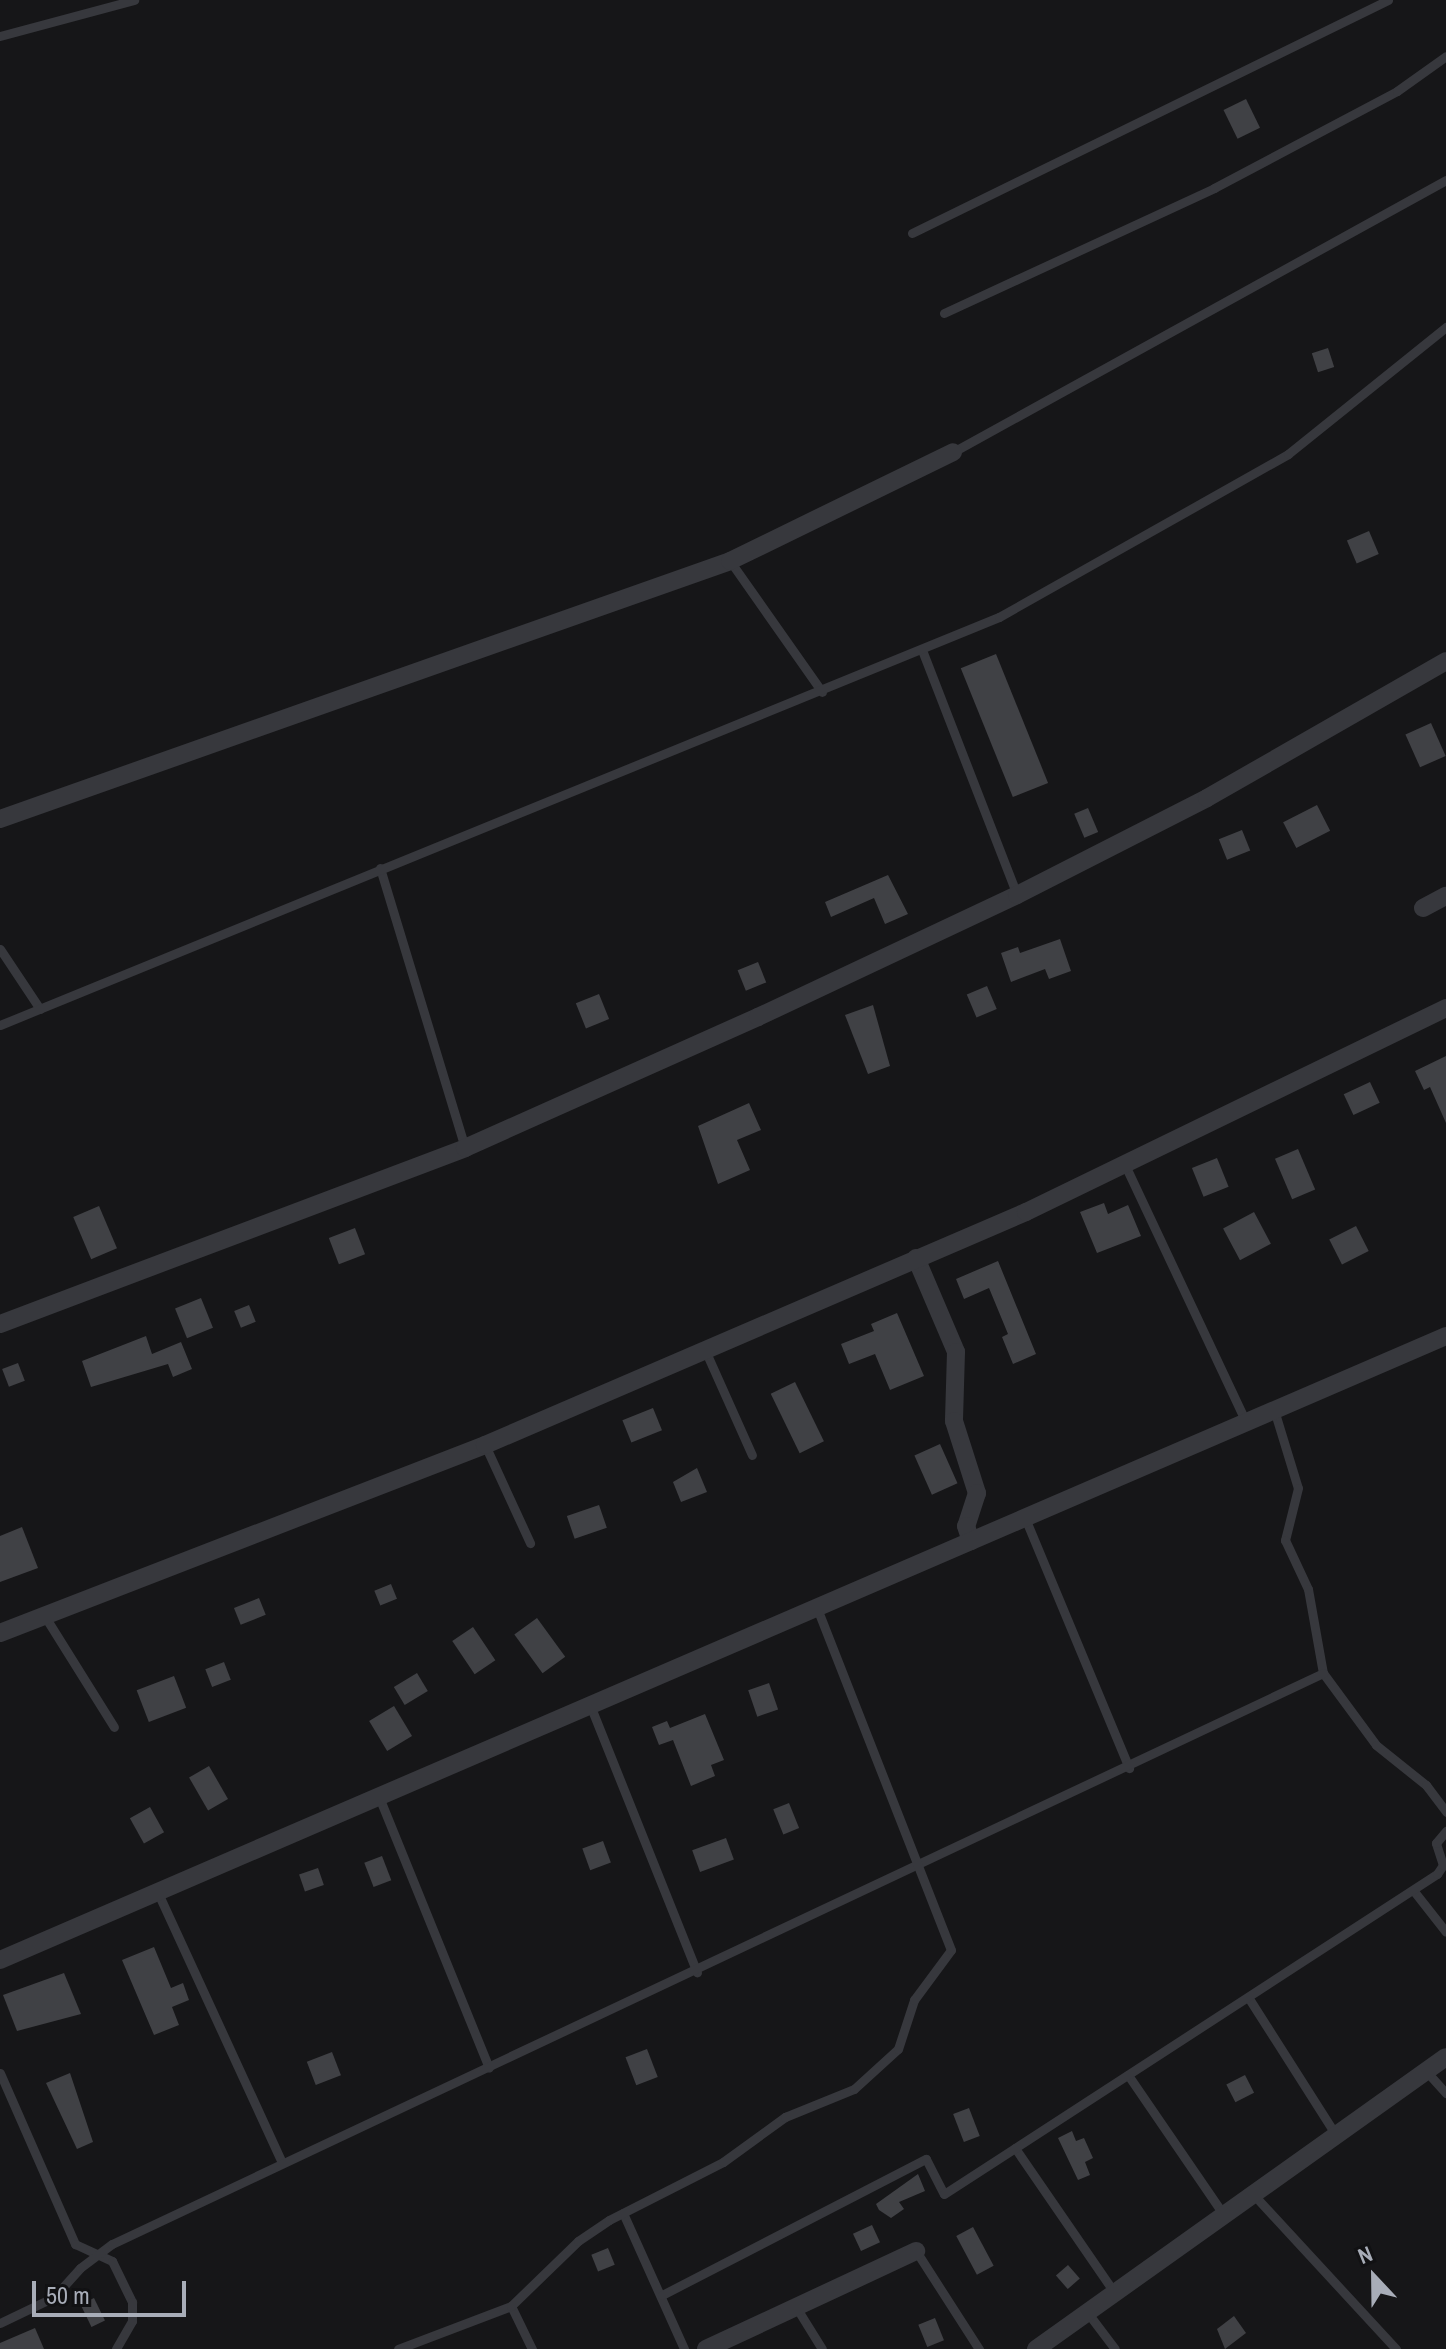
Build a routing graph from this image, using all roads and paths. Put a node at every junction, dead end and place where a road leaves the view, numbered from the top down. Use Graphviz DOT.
graph roads {
  1 [pos="134,0"];
  2 [pos="1388,0"];
  3 [pos="0,36"];
  4 [pos="1446,56"];
  5 [pos="1446,180"];
  6 [pos="912,233"];
  7 [pos="944,313"];
  8 [pos="1446,327"];
  9 [pos="953,452"];
  10 [pos="730,561"];
  11 [pos="922,650"];
  12 [pos="1446,661"];
  13 [pos="822,692"];
  14 [pos="0,819"];
  15 [pos="380,868"];
  16 [pos="1017,895"];
  17 [pos="1446,896"];
  18 [pos="1423,908"];
  19 [pos="0,949"];
  20 [pos="1446,1008"];
  21 [pos="40,1009"];
  22 [pos="0,1025"];
  23 [pos="465,1148"];
  24 [pos="1125,1165"];
  25 [pos="916,1258"];
  26 [pos="0,1324"];
  27 [pos="1446,1336"];
  28 [pos="705,1350"];
  29 [pos="1275,1413"];
  30 [pos="1247,1424"];
  31 [pos="485,1445"];
  32 [pos="752,1455"];
  33 [pos="1025,1518"];
  34 [pos="971,1541"];
  35 [pos="530,1543"];
  36 [pos="817,1608"];
  37 [pos="44,1615"];
  38 [pos="0,1633"];
  39 [pos="1323,1673"];
  40 [pos="590,1705"];
  41 [pos="114,1727"];
  42 [pos="1129,1768"];
  43 [pos="379,1797"];
  44 [pos="1446,1812"];
  45 [pos="1446,1831"];
  46 [pos="916,1864"];
  47 [pos="1413,1890"];
  48 [pos="158,1893"];
  49 [pos="1446,1932"];
  50 [pos="0,1960"];
  51 [pos="697,1972"];
  52 [pos="1248,1997"];
  53 [pos="1446,2057"];
  54 [pos="489,2068"];
  55 [pos="1426,2071"];
  56 [pos="0,2073"];
  57 [pos="1128,2075"];
  58 [pos="1446,2093"];
  59 [pos="1336,2135"];
  60 [pos="1015,2148"];
  61 [pos="282,2163"];
  62 [pos="1253,2194"];
  63 [pos="623,2213"];
  64 [pos="1223,2214"];
  65 [pos="916,2251"];
  66 [pos="95,2255"];
  67 [pos="1114,2292"];
  68 [pos="662,2295"];
  69 [pos="511,2306"];
  70 [pos="796,2307"];
  71 [pos="1087,2312"];
  72 [pos="0,2323"];
  73 [pos="116,2349"];
  74 [pos="398,2349"];
  75 [pos="532,2349"];
  76 [pos="684,2349"];
  77 [pos="706,2349"];
  78 [pos="822,2349"];
  79 [pos="979,2349"];
  80 [pos="1036,2349"];
  81 [pos="1115,2349"];
  82 [pos="1396,2349"];
  1 -- 3 [label="lane"];
  2 -- 6 [label="lane"];
  4 -- 7 [label="lane"];
  5 -- 9 [label="lane"];
  8 -- 11 [label="lane"];
  9 -- 10 [label="street"];
  10 -- 13 [label="lane"];
  10 -- 14 [label="street"];
  11 -- 13 [label="lane"];
  11 -- 16 [label="lane"];
  12 -- 16 [label="street"];
  13 -- 15 [label="lane"];
  15 -- 21 [label="lane"];
  15 -- 23 [label="lane"];
  16 -- 23 [label="street"];
  17 -- 18 [label="street"];
  19 -- 21 [label="lane"];
  20 -- 24 [label="street"];
  21 -- 22 [label="lane"];
  23 -- 26 [label="street"];
  24 -- 25 [label="street"];
  24 -- 30 [label="lane"];
  25 -- 28 [label="street"];
  25 -- 34 [label="street"];
  27 -- 29 [label="street"];
  28 -- 31 [label="street"];
  28 -- 32 [label="lane"];
  29 -- 30 [label="street"];
  29 -- 39 [label="lane"];
  30 -- 33 [label="street"];
  31 -- 35 [label="lane"];
  31 -- 37 [label="street"];
  33 -- 34 [label="street"];
  33 -- 42 [label="lane"];
  34 -- 36 [label="street"];
  36 -- 40 [label="street"];
  36 -- 46 [label="lane"];
  37 -- 38 [label="street"];
  37 -- 41 [label="lane"];
  39 -- 42 [label="lane"];
  39 -- 44 [label="lane"];
  40 -- 43 [label="street"];
  40 -- 51 [label="lane"];
  42 -- 46 [label="lane"];
  43 -- 48 [label="street"];
  43 -- 54 [label="lane"];
  45 -- 47 [label="lane"];
  46 -- 51 [label="lane"];
  46 -- 63 [label="lane"];
  47 -- 49 [label="lane"];
  47 -- 52 [label="lane"];
  48 -- 50 [label="street"];
  48 -- 61 [label="lane"];
  51 -- 54 [label="lane"];
  52 -- 57 [label="lane"];
  52 -- 59 [label="lane"];
  53 -- 55 [label="street"];
  54 -- 61 [label="lane"];
  55 -- 58 [label="lane"];
  55 -- 59 [label="street"];
  56 -- 66 [label="lane"];
  57 -- 60 [label="lane"];
  57 -- 64 [label="lane"];
  59 -- 62 [label="street"];
  60 -- 67 [label="lane"];
  60 -- 68 [label="lane"];
  61 -- 66 [label="lane"];
  62 -- 64 [label="street"];
  62 -- 82 [label="lane"];
  63 -- 68 [label="lane"];
  63 -- 69 [label="lane"];
  64 -- 67 [label="street"];
  65 -- 70 [label="street"];
  65 -- 79 [label="lane"];
  66 -- 72 [label="lane"];
  66 -- 73 [label="lane"];
  67 -- 71 [label="street"];
  68 -- 76 [label="lane"];
  69 -- 74 [label="lane"];
  69 -- 75 [label="lane"];
  70 -- 77 [label="street"];
  70 -- 78 [label="lane"];
  71 -- 80 [label="street"];
  71 -- 81 [label="lane"];
}
